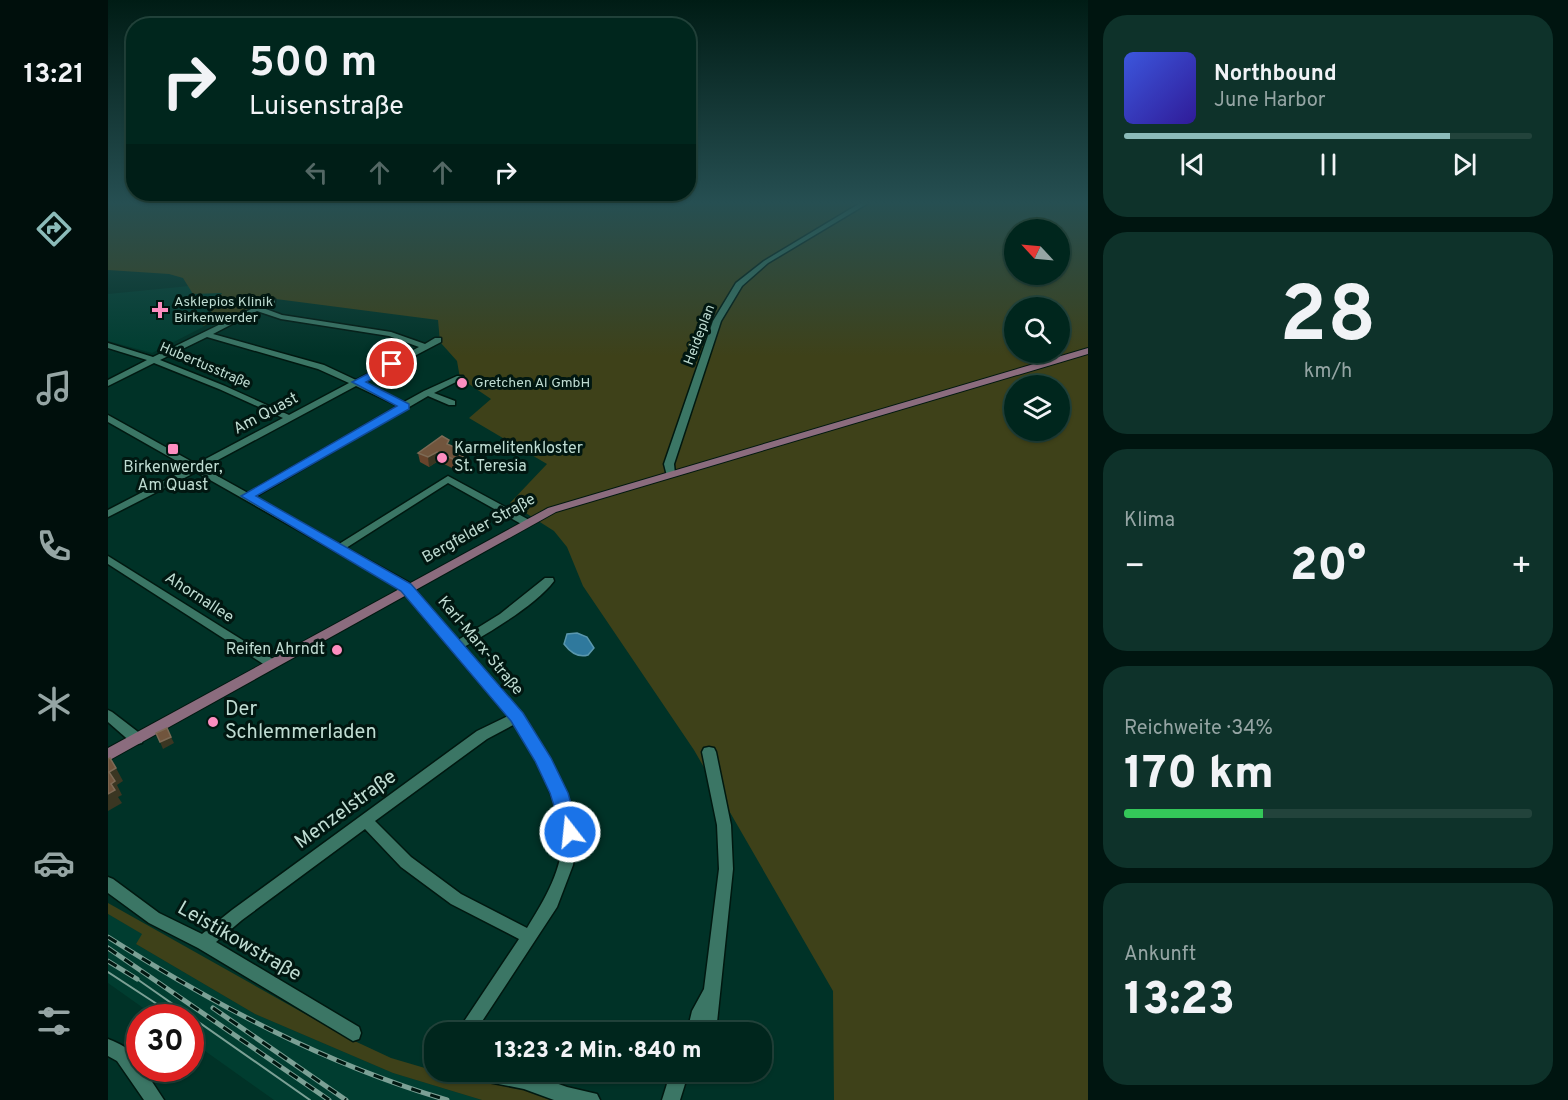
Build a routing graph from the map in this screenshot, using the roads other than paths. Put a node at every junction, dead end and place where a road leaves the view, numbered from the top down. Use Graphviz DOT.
graph roads {
  1 [pos="781,253"];
  2 [pos="272,301"];
  3 [pos="257,309"];
  4 [pos="206,334"];
  5 [pos="438,340"];
  6 [pos="108,345"];
  7 [pos="426,346"];
  8 [pos="1088,351"];
  9 [pos="157,359"];
  10 [pos="460,378"];
  11 [pos="357,382"];
  12 [pos="108,383"];
  13 [pos="427,393"];
  14 [pos="452,403"];
  15 [pos="405,406"];
  16 [pos="108,418"];
  17 [pos="290,418"];
  18 [pos="196,467"];
  19 [pos="670,474"];
  20 [pos="247,496"];
  21 [pos="108,514"];
  22 [pos="527,523"];
  23 [pos="339,548"];
  24 [pos="108,559"];
  25 [pos="549,580"];
  26 [pos="408,589"];
  27 [pos="456,646"];
  28 [pos="272,664"];
  29 [pos="108,715"];
  30 [pos="517,717"];
  31 [pos="137,739"];
  32 [pos="709,752"];
  33 [pos="108,755"];
  34 [pos="365,820"];
  35 [pos="108,884"];
  36 [pos="530,938"];
  37 [pos="203,943"];
  38 [pos="712,991"];
  39 [pos="472,1022"];
  40 [pos="697,1022"];
  41 [pos="709,1022"];
  42 [pos="352,1034"];
  43 [pos="108,1047"];
  44 [pos="529,1082"];
  45 [pos="677,1082"];
  46 [pos="155,1100"];
  47 [pos="591,1100"];
  48 [pos="671,1100"];
  1 -- 19 [label="street, Heideplan"];
  2 -- 3 [label="street"];
  3 -- 4 [label="street"];
  3 -- 7 [label="street"];
  4 -- 9 [label="street"];
  4 -- 11 [label="street"];
  5 -- 7 [label="street, Am Quast"];
  6 -- 9 [label="street, Hubertusstraße"];
  7 -- 11 [label="street, Am Quast"];
  8 -- 19 [label="main road, Bergfelder Straße"];
  9 -- 12 [label="street"];
  9 -- 17 [label="street, Hubertusstraße"];
  10 -- 13 [label="street"];
  11 -- 15 [label="street"];
  11 -- 17 [label="street, Am Quast"];
  13 -- 14 [label="street"];
  13 -- 15 [label="street"];
  15 -- 20 [label="street"];
  16 -- 18 [label="street, Karl-Marx-Straße"];
  17 -- 18 [label="street, Am Quast"];
  18 -- 20 [label="street, Karl-Marx-Straße"];
  18 -- 21 [label="street, Am Quast"];
  19 -- 22 [label="main road, Bergfelder Straße"];
  20 -- 23 [label="street, Karl-Marx-Straße"];
  22 -- 23 [label="street"];
  22 -- 26 [label="main road, Bergfelder Straße"];
  23 -- 26 [label="street, Karl-Marx-Straße"];
  24 -- 28 [label="street, Ahornallee"];
  25 -- 27 [label="street"];
  26 -- 27 [label="street, Karl-Marx-Straße"];
  26 -- 28 [label="main road, Bergfelder Straße"];
  27 -- 30 [label="street, Karl-Marx-Straße"];
  28 -- 31 [label="main road, Bergfelder Straße"];
  29 -- 31 [label="street"];
  30 -- 34 [label="street, Menzelstraße"];
  30 -- 36 [label="street, Karl-Marx-Straße"];
  31 -- 33 [label="main road, Bergfelder Straße"];
  32 -- 38 [label="street"];
  34 -- 36 [label="street"];
  34 -- 37 [label="street, Menzelstraße"];
  35 -- 37 [label="street, Leistikowstraße"];
  36 -- 39 [label="street, Karl-Marx-Straße"];
  37 -- 42 [label="street, Leistikowstraße"];
  38 -- 40 [label="street"];
  38 -- 41 [label="street"];
  43 -- 46 [label="street"];
  44 -- 47 [label="street"];
  45 -- 48 [label="street"];
}
